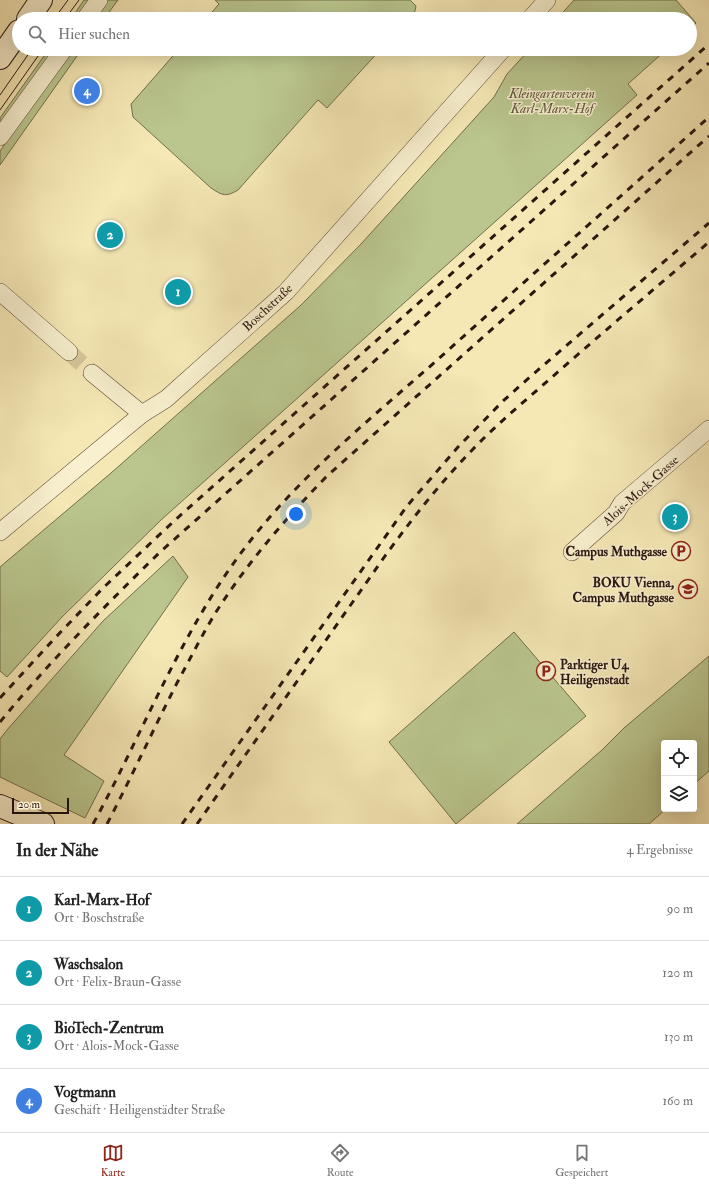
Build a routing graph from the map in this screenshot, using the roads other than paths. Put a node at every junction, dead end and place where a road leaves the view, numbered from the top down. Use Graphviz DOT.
graph roads {
  1 [pos="41,0"];
  2 [pos="99,0"];
  3 [pos="547,0"];
  4 [pos="33,12"];
  5 [pos="90,12"];
  6 [pos="536,12"];
  7 [pos="12,41"];
  8 [pos="59,56"];
  9 [pos="497,56"];
  10 [pos="0,58"];
  11 [pos="0,137"];
  12 [pos="0,292"];
  13 [pos="69,352"];
  14 [pos="92,373"];
  15 [pos="142,414"];
  16 [pos="709,429"];
  17 [pos="0,532"];
  18 [pos="572,552"];
  19 [pos="0,806"];
  20 [pos="43,824"];
  1 -- 4 [label="main road"];
  2 -- 5 [label="street"];
  3 -- 6 [label="street"];
  7 -- 10 [label="main road"];
  8 -- 11 [label="street"];
  9 -- 15 [label="street, Boschstraße"];
  12 -- 13 [label="street"];
  14 -- 15 [label="street"];
  15 -- 17 [label="street, Boschstraße"];
  16 -- 18 [label="street, Alois-Mock-Gasse"];
  19 -- 20 [label="main road"];
}
